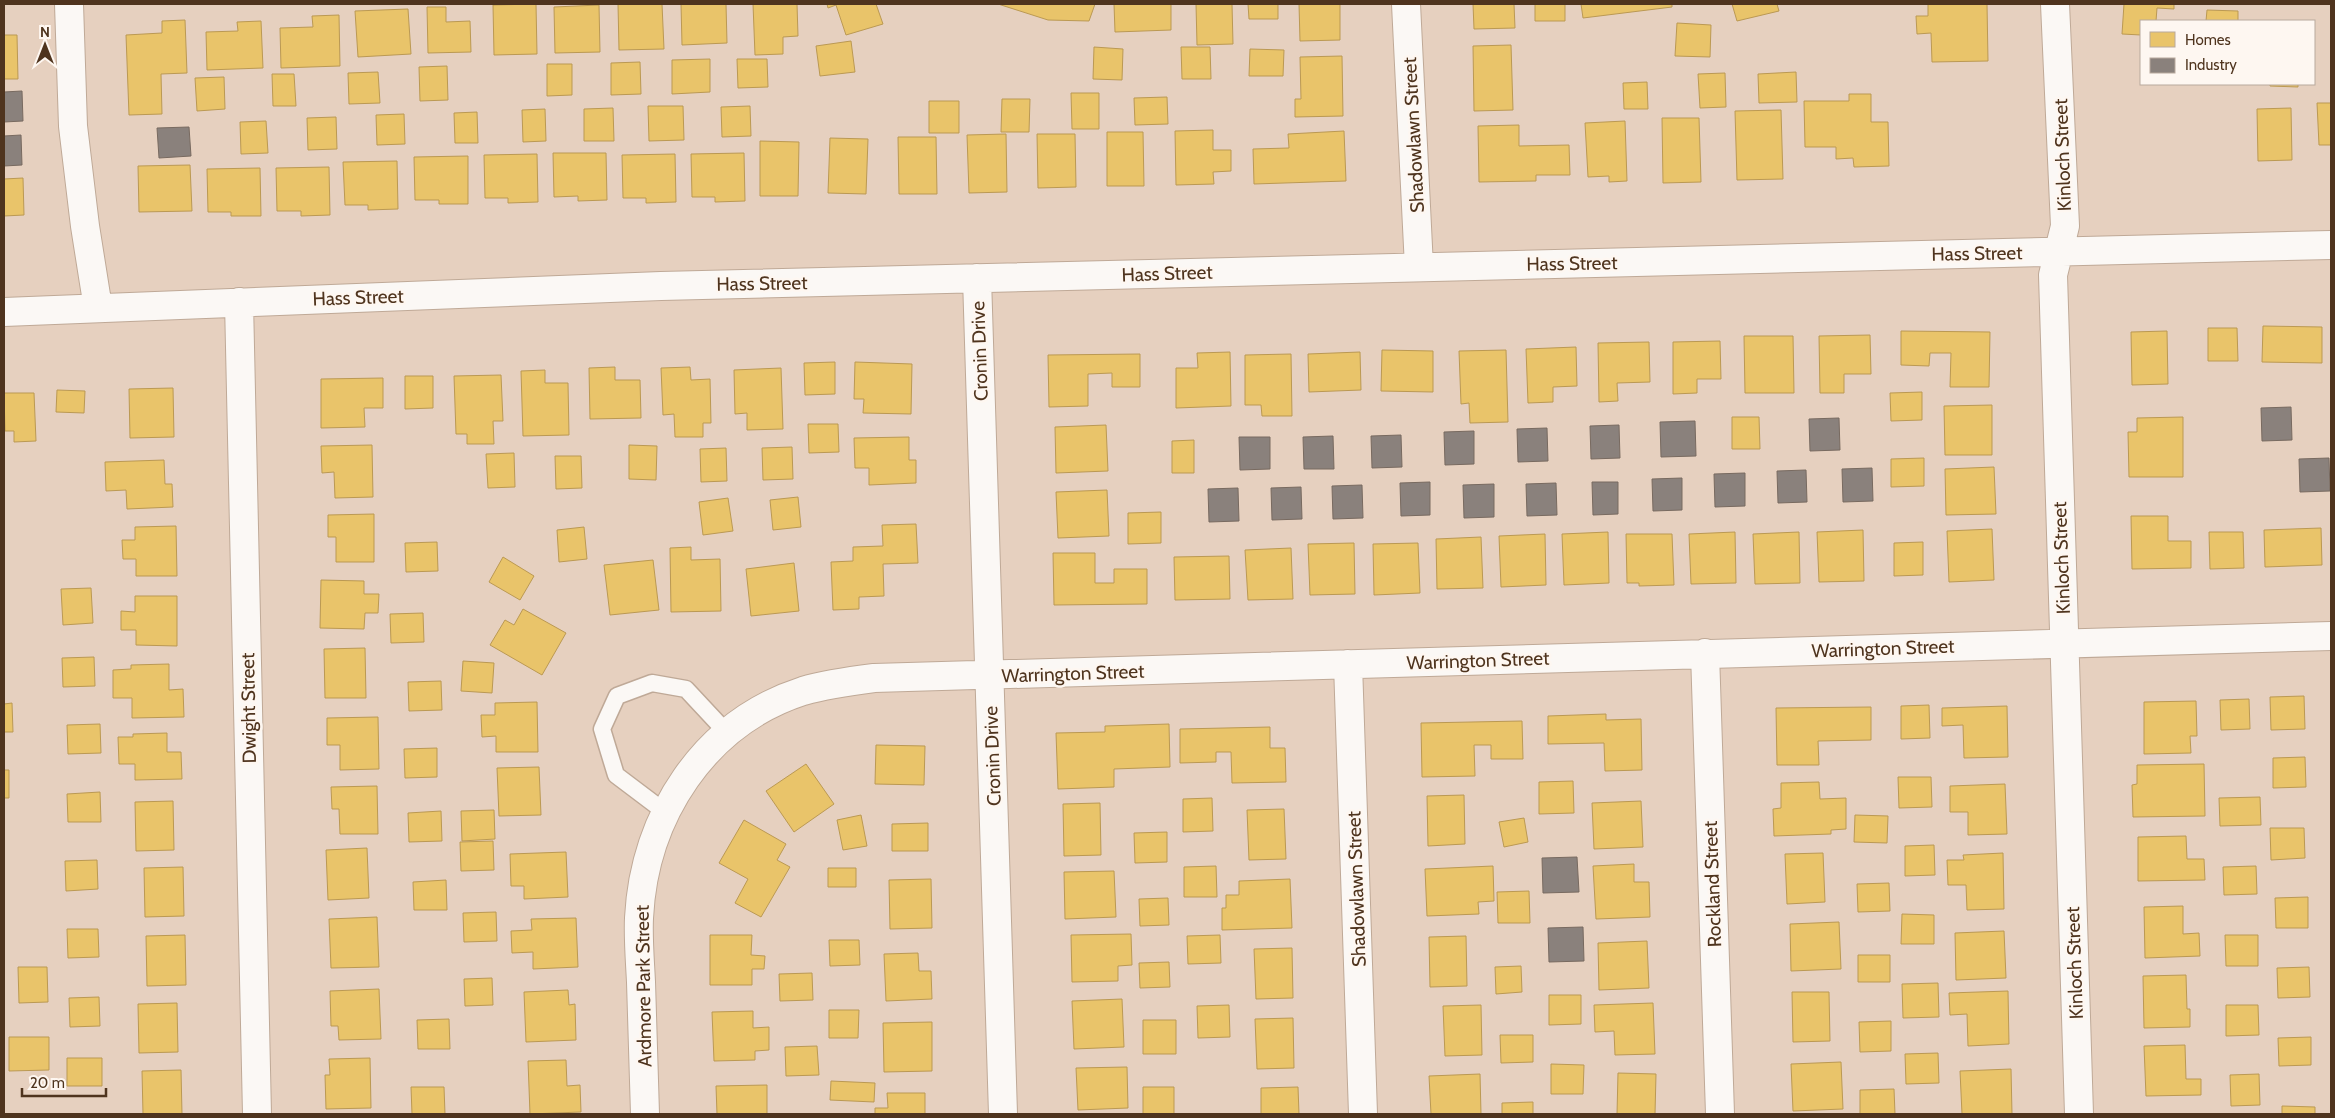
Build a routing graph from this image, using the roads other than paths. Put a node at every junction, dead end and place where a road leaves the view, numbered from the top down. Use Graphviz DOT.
graph roads {
  1 [pos="69,4"];
  2 [pos="1406,4"];
  3 [pos="2055,4"];
  4 [pos="2331,245"];
  5 [pos="2059,251"];
  6 [pos="1419,266"];
  7 [pos="977,278"];
  8 [pos="239,302"];
  9 [pos="98,308"];
  10 [pos="4,312"];
  11 [pos="2331,636"];
  12 [pos="2064,643"];
  13 [pos="1705,653"];
  14 [pos="1348,664"];
  15 [pos="989,675"];
  16 [pos="728,734"];
  17 [pos="667,807"];
  18 [pos="257,1114"];
  19 [pos="645,1114"];
  20 [pos="1004,1114"];
  21 [pos="1363,1114"];
  22 [pos="1720,1114"];
  23 [pos="2079,1114"];
  1 -- 9 [label="street"];
  2 -- 6 [label="street, Shadowlawn Street"];
  3 -- 5 [label="street, Kinloch Street"];
  4 -- 5 [label="street, Hass Street"];
  5 -- 6 [label="street, Hass Street"];
  5 -- 12 [label="street, Kinloch Street"];
  6 -- 7 [label="street, Hass Street"];
  7 -- 8 [label="street, Hass Street"];
  7 -- 15 [label="street, Cronin Drive"];
  8 -- 9 [label="street, Hass Street"];
  8 -- 18 [label="street, Dwight Street"];
  9 -- 10 [label="street, Hass Street"];
  11 -- 12 [label="street, Warrington Street"];
  12 -- 13 [label="street, Warrington Street"];
  12 -- 23 [label="street, Kinloch Street"];
  13 -- 14 [label="street, Warrington Street"];
  13 -- 22 [label="street, Rockland Street"];
  14 -- 15 [label="street, Warrington Street"];
  14 -- 21 [label="street, Shadowlawn Street"];
  15 -- 16 [label="street, Warrington Street"];
  15 -- 20 [label="street, Cronin Drive"];
  16 -- 17 [label="street, Warrington Street"];
  16 -- 17 [label="lane"];
  17 -- 19 [label="street, Ardmore Park Street"];
}
